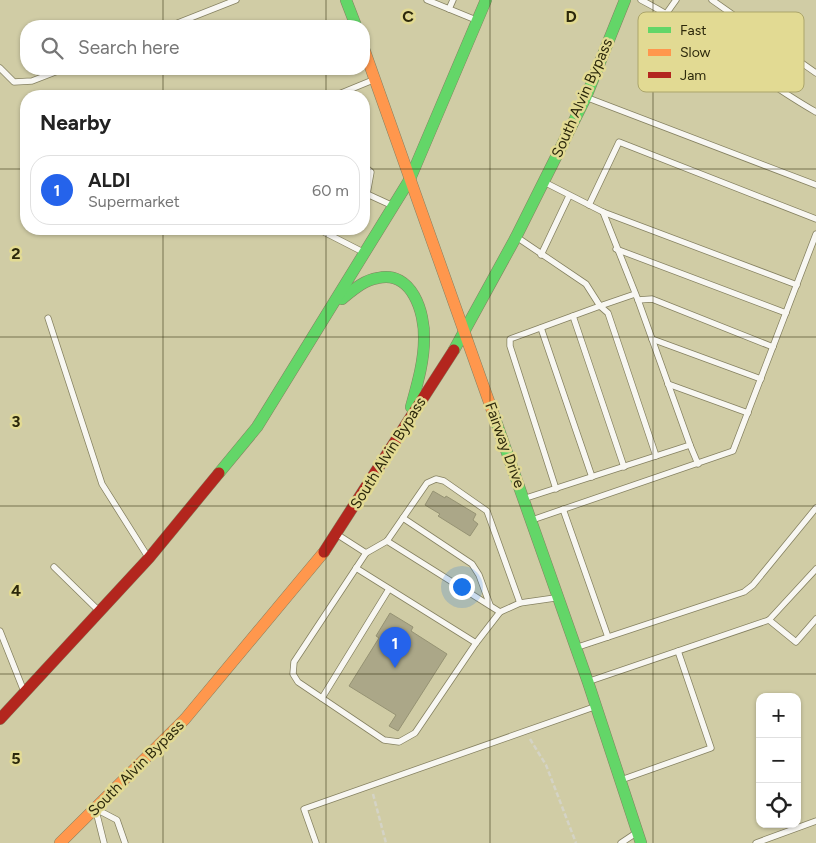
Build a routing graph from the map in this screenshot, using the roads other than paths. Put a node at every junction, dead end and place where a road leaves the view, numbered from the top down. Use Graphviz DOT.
graph roads {
  1 [pos="236,0"];
  2 [pos="346,0"];
  3 [pos="427,0"];
  4 [pos="453,0"];
  5 [pos="486,0"];
  6 [pos="625,0"];
  7 [pos="641,0"];
  8 [pos="676,0"];
  9 [pos="712,0"];
  10 [pos="449,9"];
  11 [pos="662,12"];
  12 [pos="667,12"];
  13 [pos="729,12"];
  14 [pos="185,20"];
  15 [pos="354,20"];
  16 [pos="477,20"];
  17 [pos="804,65"];
  18 [pos="0,68"];
  19 [pos="370,68"];
  20 [pos="816,73"];
  21 [pos="48,75"];
  22 [pos="374,80"];
  23 [pos="353,90"];
  24 [pos="782,92"];
  25 [pos="586,97"];
  26 [pos="816,112"];
  27 [pos="410,179"];
  28 [pos="544,182"];
  29 [pos="816,185"];
  30 [pos="569,196"];
  31 [pos="370,197"];
  32 [pos="589,205"];
  33 [pos="394,206"];
  34 [pos="602,212"];
  35 [pos="816,219"];
  36 [pos="816,234"];
  37 [pos="330,235"];
  38 [pos="516,237"];
  39 [pos="616,249"];
  40 [pos="365,253"];
  41 [pos="541,255"];
  42 [pos="797,285"];
  43 [pos="637,297"];
  44 [pos="600,306"];
  45 [pos="330,309"];
  46 [pos="786,313"];
  47 [pos="573,316"];
  48 [pos="48,318"];
  49 [pos="541,328"];
  50 [pos="465,332"];
  51 [pos="652,339"];
  52 [pos="773,347"];
  53 [pos="761,380"];
  54 [pos="668,384"];
  55 [pos="748,413"];
  56 [pos="408,422"];
  57 [pos="690,445"];
  58 [pos="656,456"];
  59 [pos="698,464"];
  60 [pos="624,467"];
  61 [pos="592,477"];
  62 [pos="556,489"];
  63 [pos="524,499"];
  64 [pos="816,508"];
  65 [pos="563,509"];
  66 [pos="403,518"];
  67 [pos="531,520"];
  68 [pos="336,534"];
  69 [pos="387,541"];
  70 [pos="366,553"];
  71 [pos="149,558"];
  72 [pos="54,567"];
  73 [pos="356,568"];
  74 [pos="816,569"];
  75 [pos="389,589"];
  76 [pos="558,597"];
  77 [pos="520,604"];
  78 [pos="491,606"];
  79 [pos="100,612"];
  80 [pos="500,612"];
  81 [pos="816,619"];
  82 [pos="769,620"];
  83 [pos="0,630"];
  84 [pos="608,637"];
  85 [pos="476,643"];
  86 [pos="576,648"];
  87 [pos="678,651"];
  88 [pos="588,682"];
  89 [pos="25,694"];
  90 [pos="322,698"];
  91 [pos="596,706"];
  92 [pos="0,720"];
  93 [pos="621,780"];
  94 [pos="96,809"];
  95 [pos="816,821"];
  96 [pos="637,832"];
  97 [pos="60,843"];
  98 [pos="104,843"];
  99 [pos="125,843"];
  100 [pos="316,843"];
  101 [pos="621,843"];
  102 [pos="641,843"];
  103 [pos="756,843"];
  1 -- 14 [label="lane"];
  2 -- 15 [label="main road"];
  3 -- 10 [label="lane"];
  4 -- 10 [label="lane"];
  5 -- 16 [label="main road"];
  6 -- 25 [label="main road, South Alvin Bypass"];
  7 -- 11 [label="lane"];
  8 -- 12 [label="lane"];
  9 -- 13 [label="lane"];
  10 -- 16 [label="lane"];
  16 -- 27 [label="main road"];
  17 -- 20 [label="lane"];
  18 -- 21 [label="lane"];
  19 -- 22 [label="main road, Fairway Drive"];
  22 -- 23 [label="lane"];
  22 -- 27 [label="main road, Fairway Drive"];
  24 -- 26 [label="lane"];
  25 -- 28 [label="main road, South Alvin Bypass"];
  25 -- 29 [label="lane"];
  27 -- 33 [label="main road"];
  27 -- 50 [label="main road, Fairway Drive"];
  28 -- 30 [label="lane"];
  28 -- 38 [label="main road, South Alvin Bypass"];
  30 -- 32 [label="lane"];
  30 -- 41 [label="lane"];
  31 -- 33 [label="lane"];
  32 -- 34 [label="lane"];
  32 -- 35 [label="lane"];
  33 -- 40 [label="main road"];
  34 -- 39 [label="lane"];
  34 -- 42 [label="lane"];
  36 -- 42 [label="lane"];
  37 -- 40 [label="lane"];
  38 -- 41 [label="lane"];
  38 -- 50 [label="main road, South Alvin Bypass"];
  39 -- 43 [label="lane"];
  39 -- 46 [label="lane"];
  40 -- 45 [label="main road"];
  41 -- 44 [label="lane"];
  42 -- 46 [label="lane"];
  43 -- 44 [label="lane"];
  43 -- 51 [label="lane"];
  43 -- 52 [label="lane"];
  44 -- 47 [label="lane"];
  44 -- 58 [label="lane"];
  45 -- 56 [label="main road"];
  45 -- 71 [label="main road"];
  46 -- 52 [label="lane"];
  47 -- 49 [label="lane"];
  47 -- 60 [label="lane"];
  48 -- 71 [label="lane"];
  49 -- 61 [label="lane"];
  49 -- 62 [label="lane"];
  50 -- 56 [label="main road, South Alvin Bypass"];
  50 -- 63 [label="main road, Fairway Drive"];
  51 -- 53 [label="lane"];
  51 -- 54 [label="lane"];
  52 -- 53 [label="lane"];
  53 -- 55 [label="lane"];
  54 -- 55 [label="lane"];
  54 -- 57 [label="lane"];
  55 -- 59 [label="lane"];
  56 -- 68 [label="main road, South Alvin Bypass"];
  57 -- 58 [label="lane"];
  57 -- 59 [label="lane"];
  58 -- 60 [label="lane"];
  59 -- 65 [label="lane"];
  60 -- 61 [label="lane"];
  61 -- 62 [label="lane"];
  62 -- 63 [label="lane"];
  63 -- 67 [label="main road, Fairway Drive"];
  64 -- 84 [label="lane"];
  65 -- 67 [label="lane"];
  65 -- 84 [label="lane"];
  66 -- 69 [label="lane"];
  66 -- 77 [label="lane"];
  66 -- 78 [label="lane"];
  67 -- 76 [label="main road, Fairway Drive"];
  68 -- 70 [label="lane"];
  68 -- 94 [label="main road, South Alvin Bypass"];
  69 -- 70 [label="lane"];
  69 -- 78 [label="lane"];
  70 -- 73 [label="lane"];
  71 -- 79 [label="main road"];
  72 -- 79 [label="lane"];
  73 -- 75 [label="lane"];
  73 -- 90 [label="lane"];
  74 -- 82 [label="lane"];
  75 -- 85 [label="lane"];
  75 -- 90 [label="lane"];
  76 -- 77 [label="lane"];
  76 -- 86 [label="main road, Fairway Drive"];
  77 -- 80 [label="lane"];
  78 -- 80 [label="lane"];
  79 -- 89 [label="main road"];
  80 -- 85 [label="lane"];
  81 -- 82 [label="lane"];
  82 -- 87 [label="lane"];
  83 -- 89 [label="lane"];
  84 -- 86 [label="lane"];
  85 -- 90 [label="lane"];
  86 -- 88 [label="main road, Fairway Drive"];
  87 -- 88 [label="lane"];
  87 -- 93 [label="lane"];
  88 -- 91 [label="main road, Fairway Drive"];
  89 -- 92 [label="main road"];
  91 -- 93 [label="main road, Fairway Drive"];
  91 -- 100 [label="lane"];
  93 -- 96 [label="main road, Fairway Drive"];
  94 -- 97 [label="main road, South Alvin Bypass"];
  94 -- 98 [label="lane"];
  94 -- 99 [label="lane"];
  95 -- 103 [label="lane"];
  96 -- 101 [label="lane"];
  96 -- 102 [label="main road, Fairway Drive"];
}
